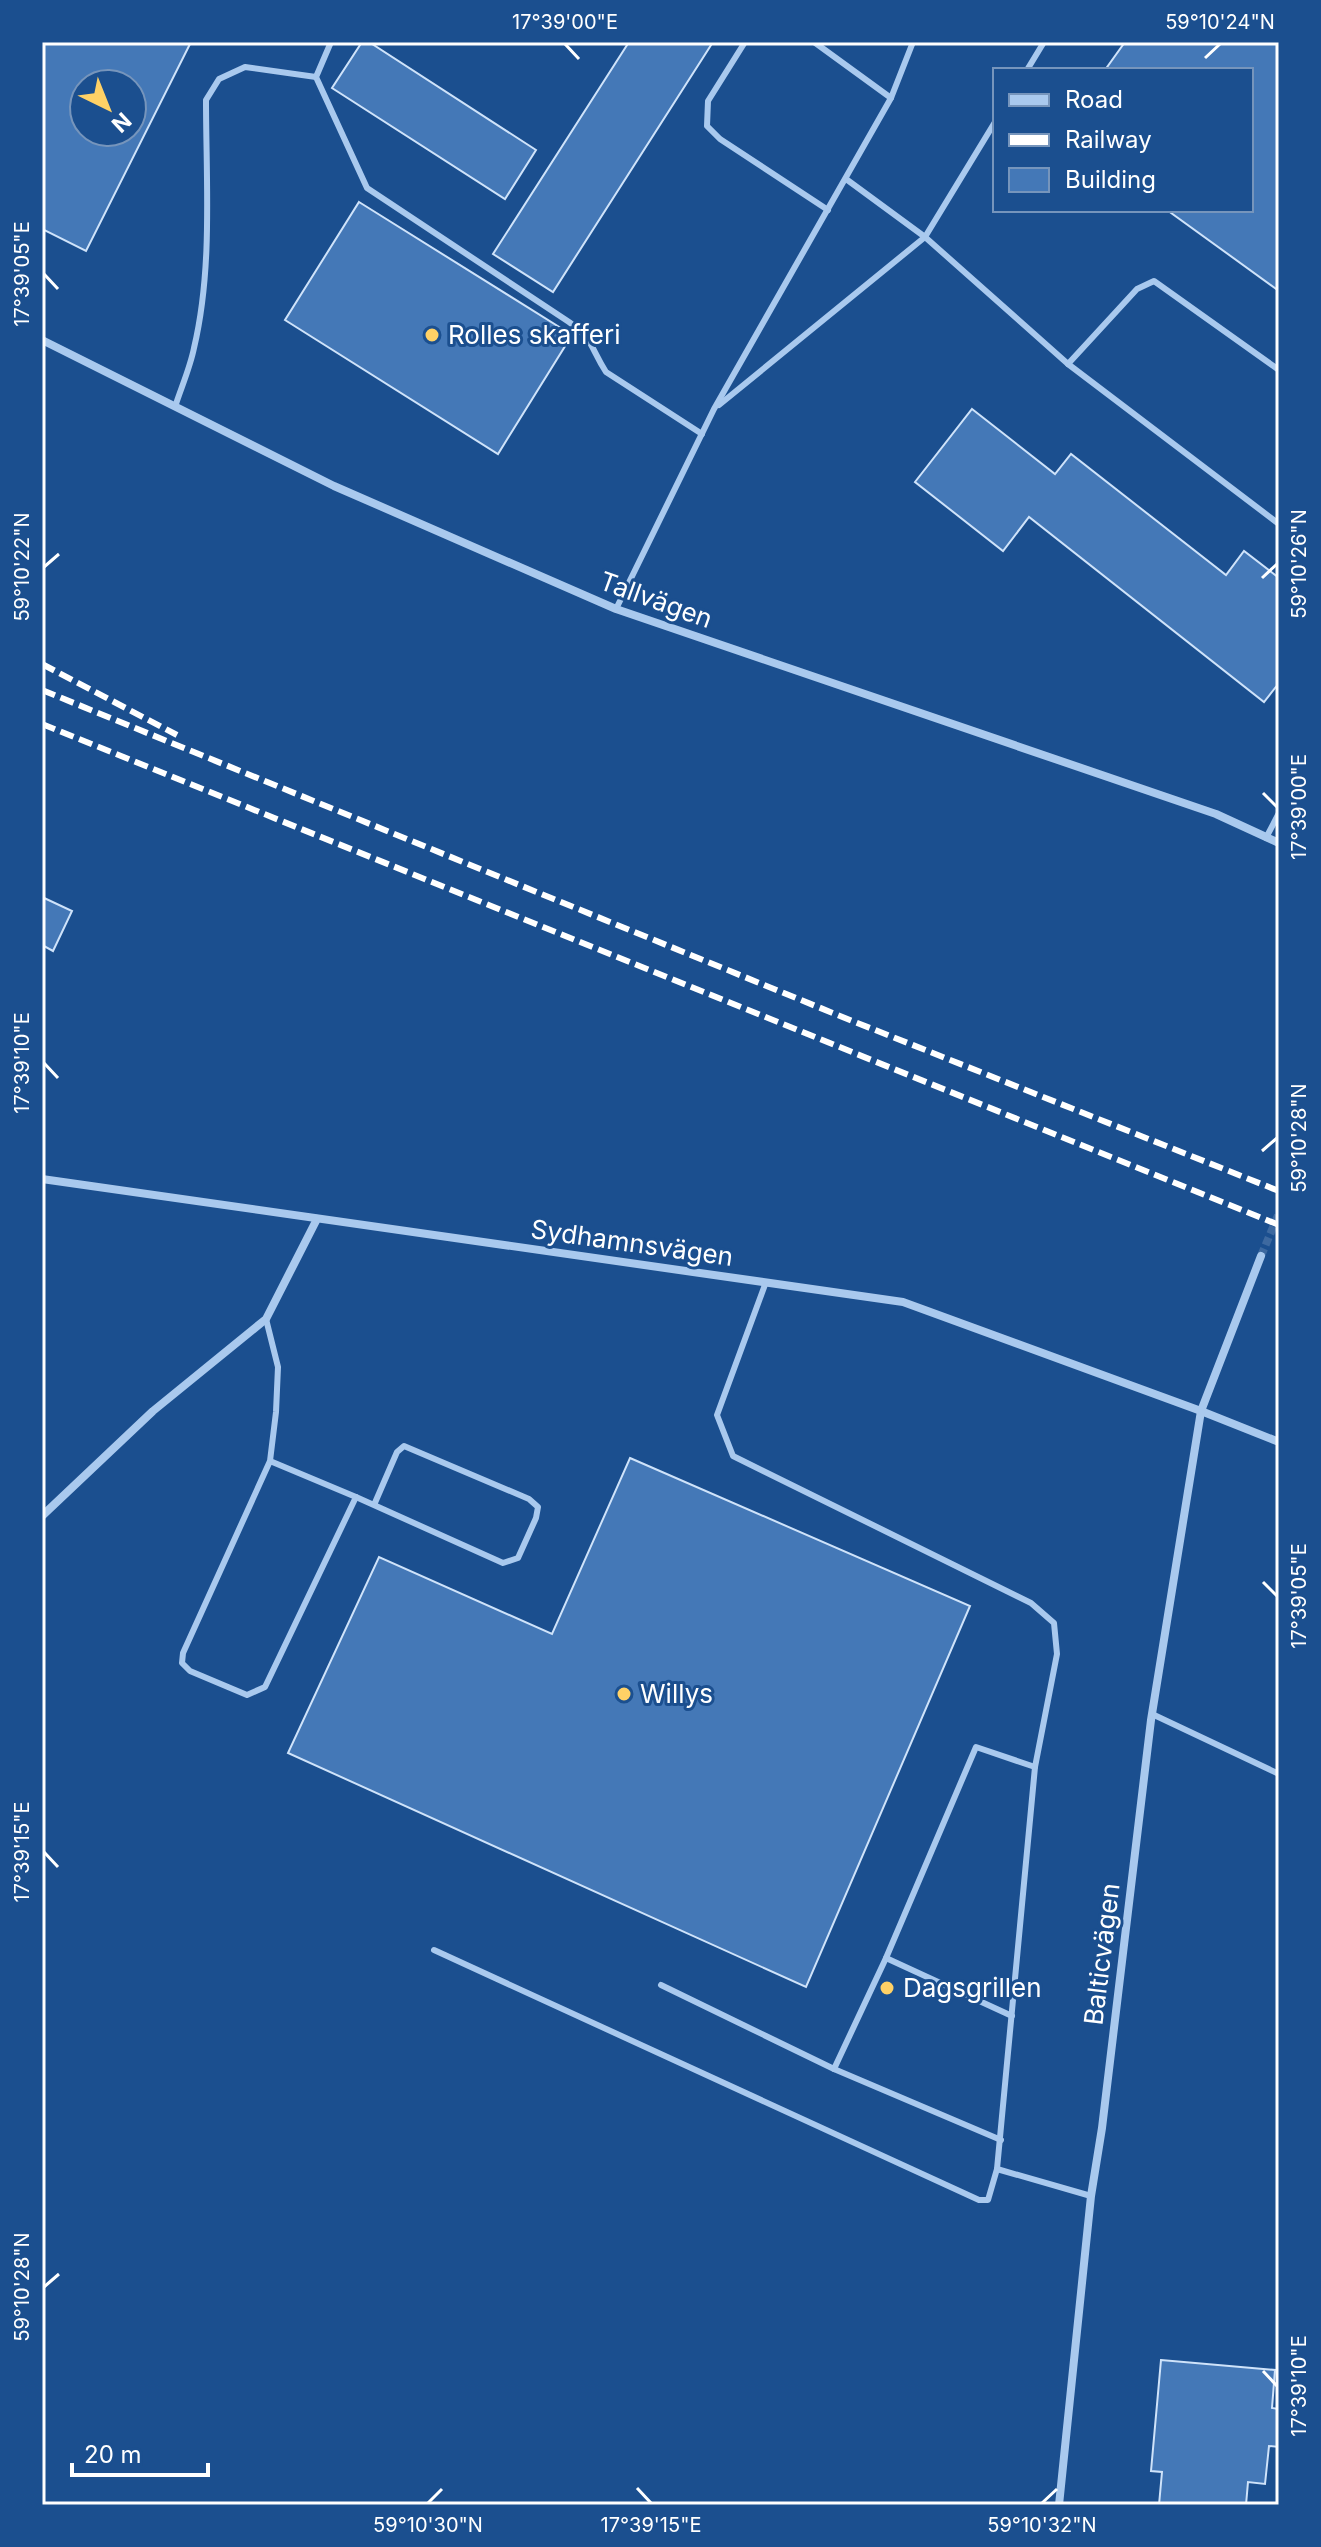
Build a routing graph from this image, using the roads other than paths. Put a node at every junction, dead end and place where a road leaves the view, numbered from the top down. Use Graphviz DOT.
graph roads {
  1 [pos="331,42"];
  2 [pos="745,42"];
  3 [pos="814,42"];
  4 [pos="913,42"];
  5 [pos="1044,42"];
  6 [pos="1028,68"];
  7 [pos="316,77"];
  8 [pos="891,98"];
  9 [pos="993,125"];
  10 [pos="846,179"];
  11 [pos="828,210"];
  12 [pos="925,237"];
  13 [pos="42,340"];
  14 [pos="1068,364"];
  15 [pos="1279,370"];
  16 [pos="175,407"];
  17 [pos="714,409"];
  18 [pos="702,434"];
  19 [pos="1279,524"];
  20 [pos="616,609"];
  21 [pos="1279,813"];
  22 [pos="1266,838"];
  23 [pos="1279,843"];
  24 [pos="42,1179"];
  25 [pos="317,1219"];
  26 [pos="1261,1256"];
  27 [pos="766,1282"];
  28 [pos="266,1319"];
  29 [pos="1201,1411"];
  30 [pos="1279,1442"];
  31 [pos="270,1461"];
  32 [pos="356,1497"];
  33 [pos="374,1505"];
  34 [pos="42,1516"];
  35 [pos="1152,1714"];
  36 [pos="1035,1767"];
  37 [pos="1279,1774"];
  38 [pos="434,1950"];
  39 [pos="886,1958"];
  40 [pos="661,1985"];
  41 [pos="1012,2016"];
  42 [pos="834,2069"];
  43 [pos="1001,2140"];
  44 [pos="997,2169"];
  45 [pos="1091,2196"];
  46 [pos="1059,2505"];
  1 -- 7 [label="lane"];
  2 -- 11 [label="lane"];
  3 -- 8 [label="lane"];
  4 -- 8 [label="lane"];
  5 -- 6 [label="lane"];
  7 -- 16 [label="lane"];
  7 -- 18 [label="lane"];
  8 -- 10 [label="lane"];
  9 -- 12 [label="lane"];
  10 -- 11 [label="lane"];
  10 -- 12 [label="lane"];
  11 -- 17 [label="lane"];
  12 -- 14 [label="lane"];
  12 -- 17 [label="lane"];
  13 -- 16 [label="street, Tallvägen"];
  14 -- 15 [label="lane"];
  14 -- 19 [label="lane"];
  16 -- 20 [label="street, Tallvägen"];
  17 -- 18 [label="lane"];
  18 -- 20 [label="lane"];
  20 -- 22 [label="street, Tallvägen"];
  21 -- 22 [label="lane"];
  22 -- 23 [label="street, Tallvägen"];
  24 -- 25 [label="street, Sydhamnsvägen"];
  25 -- 27 [label="street, Sydhamnsvägen"];
  25 -- 28 [label="street"];
  26 -- 29 [label="street, Balticvägen"];
  27 -- 29 [label="street, Sydhamnsvägen"];
  27 -- 36 [label="lane"];
  28 -- 31 [label="lane"];
  28 -- 34 [label="street"];
  29 -- 30 [label="street, Sydhamnsvägen"];
  29 -- 35 [label="street, Balticvägen"];
  31 -- 32 [label="lane"];
  31 -- 32 [label="lane"];
  32 -- 33 [label="lane"];
  33 -- 33 [label="lane"];
  35 -- 37 [label="lane"];
  35 -- 45 [label="street, Balticvägen"];
  36 -- 39 [label="lane"];
  36 -- 41 [label="lane"];
  38 -- 44 [label="lane"];
  39 -- 41 [label="lane"];
  39 -- 42 [label="lane"];
  40 -- 42 [label="lane"];
  41 -- 43 [label="lane"];
  42 -- 43 [label="lane"];
  43 -- 44 [label="lane"];
  44 -- 45 [label="lane"];
  45 -- 46 [label="street, Balticvägen"];
}
